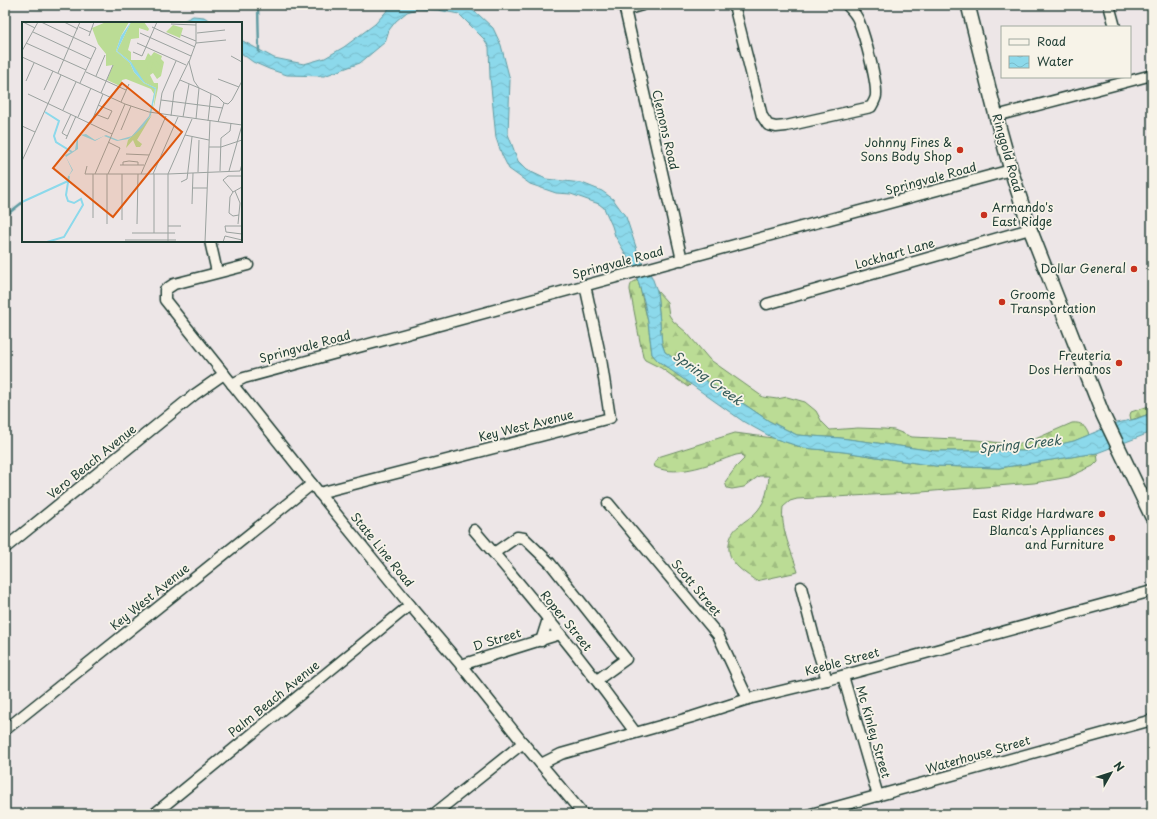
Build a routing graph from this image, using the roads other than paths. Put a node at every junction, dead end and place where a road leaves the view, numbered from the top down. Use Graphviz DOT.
graph roads {
  1 [pos="642,5"];
  2 [pos="734,5"];
  3 [pos="847,5"];
  4 [pos="968,5"];
  5 [pos="1109,5"];
  6 [pos="624,8"];
  7 [pos="1114,26"];
  8 [pos="1152,75"];
  9 [pos="1127,79"];
  10 [pos="996,116"];
  11 [pos="1011,170"];
  12 [pos="1030,228"];
  13 [pos="210,242"];
  14 [pos="682,260"];
  15 [pos="248,265"];
  16 [pos="217,272"];
  17 [pos="585,285"];
  18 [pos="767,304"];
  19 [pos="224,374"];
  20 [pos="232,384"];
  21 [pos="312,484"];
  22 [pos="319,493"];
  23 [pos="608,503"];
  24 [pos="1152,517"];
  25 [pos="474,530"];
  26 [pos="5,548"];
  27 [pos="494,553"];
  28 [pos="801,587"];
  29 [pos="1152,591"];
  30 [pos="410,605"];
  31 [pos="548,619"];
  32 [pos="560,634"];
  33 [pos="541,641"];
  34 [pos="461,665"];
  35 [pos="843,676"];
  36 [pos="597,680"];
  37 [pos="827,680"];
  38 [pos="748,699"];
  39 [pos="1152,720"];
  40 [pos="5,730"];
  41 [pos="634,732"];
  42 [pos="523,743"];
  43 [pos="541,764"];
  44 [pos="878,796"];
  45 [pos="154,814"];
  46 [pos="434,814"];
  47 [pos="583,814"];
  48 [pos="811,814"];
  1 -- 6 [label="street"];
  2 -- 3 [label="street"];
  4 -- 10 [label="main road, Ringgold Road"];
  5 -- 7 [label="street"];
  6 -- 14 [label="street, Clemons Road"];
  8 -- 9 [label="street"];
  9 -- 10 [label="street"];
  10 -- 11 [label="main road, Ringgold Road"];
  11 -- 12 [label="main road, Ringgold Road"];
  11 -- 14 [label="street, Springvale Road"];
  12 -- 18 [label="street, Lockhart Lane"];
  12 -- 24 [label="main road, Ringgold Road"];
  13 -- 16 [label="street"];
  14 -- 17 [label="street, Springvale Road"];
  15 -- 16 [label="street"];
  16 -- 19 [label="street, State Line Road"];
  17 -- 20 [label="street, Springvale Road"];
  17 -- 22 [label="street, Key West Avenue"];
  19 -- 20 [label="street, State Line Road"];
  19 -- 26 [label="street, Vero Beach Avenue"];
  20 -- 21 [label="street, State Line Road"];
  21 -- 22 [label="street, State Line Road"];
  21 -- 40 [label="street, Key West Avenue"];
  22 -- 30 [label="street, State Line Road"];
  23 -- 38 [label="street, Scott Street"];
  25 -- 27 [label="street, Roper Street"];
  27 -- 31 [label="street, Roper Street"];
  27 -- 36 [label="street"];
  28 -- 37 [label="street"];
  29 -- 35 [label="street, Keeble Street"];
  30 -- 34 [label="street, State Line Road"];
  30 -- 45 [label="street, Palm Beach Avenue"];
  31 -- 32 [label="street, Roper Street"];
  31 -- 33 [label="street"];
  32 -- 33 [label="street, D Street"];
  32 -- 36 [label="street, Roper Street"];
  33 -- 34 [label="street, D Street"];
  34 -- 42 [label="street, State Line Road"];
  35 -- 37 [label="street, Keeble Street"];
  35 -- 44 [label="street, Mc Kinley Street"];
  36 -- 41 [label="street, Roper Street"];
  37 -- 38 [label="street, Keeble Street"];
  38 -- 41 [label="street, Keeble Street"];
  39 -- 44 [label="street, Waterhouse Street"];
  41 -- 43 [label="street, Keeble Street"];
  42 -- 43 [label="street, State Line Road"];
  42 -- 46 [label="street"];
  43 -- 47 [label="street, State Line Road"];
  44 -- 48 [label="street, Waterhouse Street"];
}
